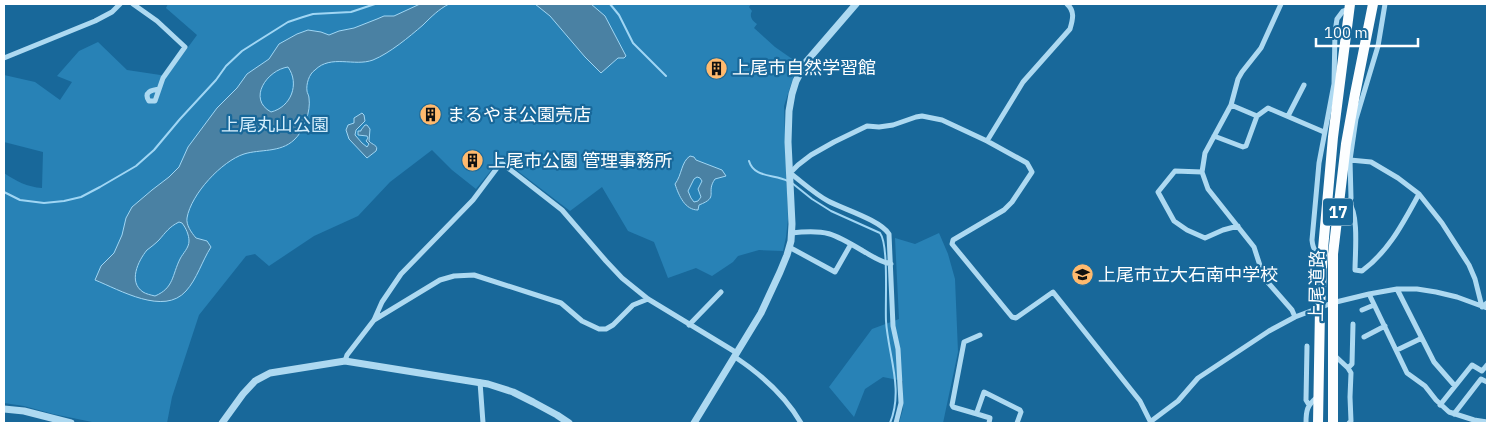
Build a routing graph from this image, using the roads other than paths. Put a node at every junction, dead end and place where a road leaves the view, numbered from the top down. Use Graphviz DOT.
graph roads {
  1 [pos="120,4"];
  2 [pos="133,4"];
  3 [pos="856,4"];
  4 [pos="1069,4"];
  5 [pos="1282,4"];
  6 [pos="1373,4"];
  7 [pos="1385,4"];
  8 [pos="1345,8"];
  9 [pos="4,58"];
  10 [pos="1304,85"];
  11 [pos="159,89"];
  12 [pos="1231,106"];
  13 [pos="1257,116"];
  14 [pos="1288,116"];
  15 [pos="1324,132"];
  16 [pos="1214,136"];
  17 [pos="987,141"];
  18 [pos="1350,160"];
  19 [pos="1202,172"];
  20 [pos="790,173"];
  21 [pos="1419,194"];
  22 [pos="1349,203"];
  23 [pos="1338,211"];
  24 [pos="1238,226"];
  25 [pos="791,233"];
  26 [pos="851,244"];
  27 [pos="789,247"];
  28 [pos="1322,257"];
  29 [pos="891,264"];
  30 [pos="1398,289"];
  31 [pos="721,292"];
  32 [pos="1369,294"];
  33 [pos="648,300"];
  34 [pos="1332,303"];
  35 [pos="1487,303"];
  36 [pos="1374,305"];
  37 [pos="1320,308"];
  38 [pos="1484,308"];
  39 [pos="1362,310"];
  40 [pos="1296,317"];
  41 [pos="374,320"];
  42 [pos="1354,324"];
  43 [pos="689,325"];
  44 [pos="1385,326"];
  45 [pos="980,335"];
  46 [pos="1364,337"];
  47 [pos="1422,338"];
  48 [pos="1307,346"];
  49 [pos="1397,350"];
  50 [pos="1332,353"];
  51 [pos="736,355"];
  52 [pos="345,361"];
  53 [pos="1487,365"];
  54 [pos="1348,368"];
  55 [pos="480,382"];
  56 [pos="1487,382"];
  57 [pos="1455,386"];
  58 [pos="1317,397"];
  59 [pos="1309,405"];
  60 [pos="1440,405"];
  61 [pos="4,408"];
  62 [pos="977,414"];
  63 [pos="1454,414"];
  64 [pos="1487,422"];
  65 [pos="71,423"];
  66 [pos="222,423"];
  67 [pos="483,423"];
  68 [pos="569,423"];
  69 [pos="694,423"];
  70 [pos="801,423"];
  71 [pos="896,423"];
  72 [pos="989,423"];
  73 [pos="1017,423"];
  74 [pos="1150,423"];
  75 [pos="1306,423"];
  76 [pos="1318,423"];
  77 [pos="1333,423"];
  78 [pos="1349,423"];
  1 -- 9 [label="street"];
  2 -- 11 [label="street"];
  3 -- 20 [label="street"];
  4 -- 17 [label="street"];
  5 -- 12 [label="street"];
  6 -- 23 [label="highway, 上尾道路 / 17"];
  7 -- 18 [label="street"];
  8 -- 15 [label="street"];
  8 -- 28 [label="highway, 上尾道路 / 17"];
  10 -- 14 [label="street"];
  12 -- 13 [label="street"];
  12 -- 16 [label="street"];
  13 -- 14 [label="street"];
  13 -- 16 [label="street"];
  14 -- 15 [label="street"];
  15 -- 28 [label="street"];
  16 -- 19 [label="street"];
  17 -- 20 [label="street"];
  17 -- 74 [label="street"];
  18 -- 21 [label="street"];
  18 -- 22 [label="street"];
  19 -- 24 [label="street"];
  19 -- 24 [label="street"];
  20 -- 25 [label="street"];
  20 -- 29 [label="street"];
  21 -- 22 [label="street"];
  21 -- 38 [label="street"];
  22 -- 23 [label="street"];
  23 -- 34 [label="highway, 上尾道路 / 17"];
  24 -- 40 [label="street"];
  25 -- 26 [label="street"];
  25 -- 27 [label="street"];
  26 -- 27 [label="street"];
  26 -- 29 [label="street"];
  27 -- 51 [label="street"];
  28 -- 37 [label="highway, 上尾道路 / 17"];
  29 -- 71 [label="street"];
  30 -- 32 [label="street"];
  30 -- 38 [label="street"];
  30 -- 47 [label="street"];
  31 -- 43 [label="street"];
  32 -- 34 [label="street"];
  32 -- 36 [label="street"];
  33 -- 41 [label="street"];
  33 -- 41 [label="street"];
  33 -- 43 [label="street"];
  34 -- 37 [label="street"];
  34 -- 50 [label="highway, 上尾道路 / 17"];
  35 -- 38 [label="street"];
  36 -- 39 [label="street"];
  36 -- 44 [label="street"];
  37 -- 40 [label="street"];
  37 -- 58 [label="highway, 上尾道路 / 17"];
  40 -- 74 [label="street"];
  41 -- 52 [label="street"];
  42 -- 54 [label="street"];
  43 -- 51 [label="street"];
  44 -- 46 [label="street"];
  44 -- 49 [label="street"];
  45 -- 62 [label="street"];
  47 -- 49 [label="street"];
  47 -- 57 [label="street"];
  48 -- 59 [label="street"];
  49 -- 60 [label="street"];
  50 -- 54 [label="street"];
  50 -- 77 [label="highway, 上尾道路 / 17"];
  51 -- 69 [label="street"];
  51 -- 70 [label="street"];
  52 -- 55 [label="street"];
  52 -- 66 [label="street"];
  53 -- 57 [label="street"];
  54 -- 78 [label="street"];
  55 -- 67 [label="street"];
  55 -- 68 [label="street"];
  56 -- 63 [label="street"];
  57 -- 60 [label="street"];
  58 -- 59 [label="street"];
  58 -- 76 [label="highway, 上尾道路 / 17"];
  59 -- 75 [label="street"];
  60 -- 63 [label="street"];
  61 -- 65 [label="street"];
  62 -- 72 [label="street"];
  62 -- 73 [label="street"];
  63 -- 64 [label="street"];
}
